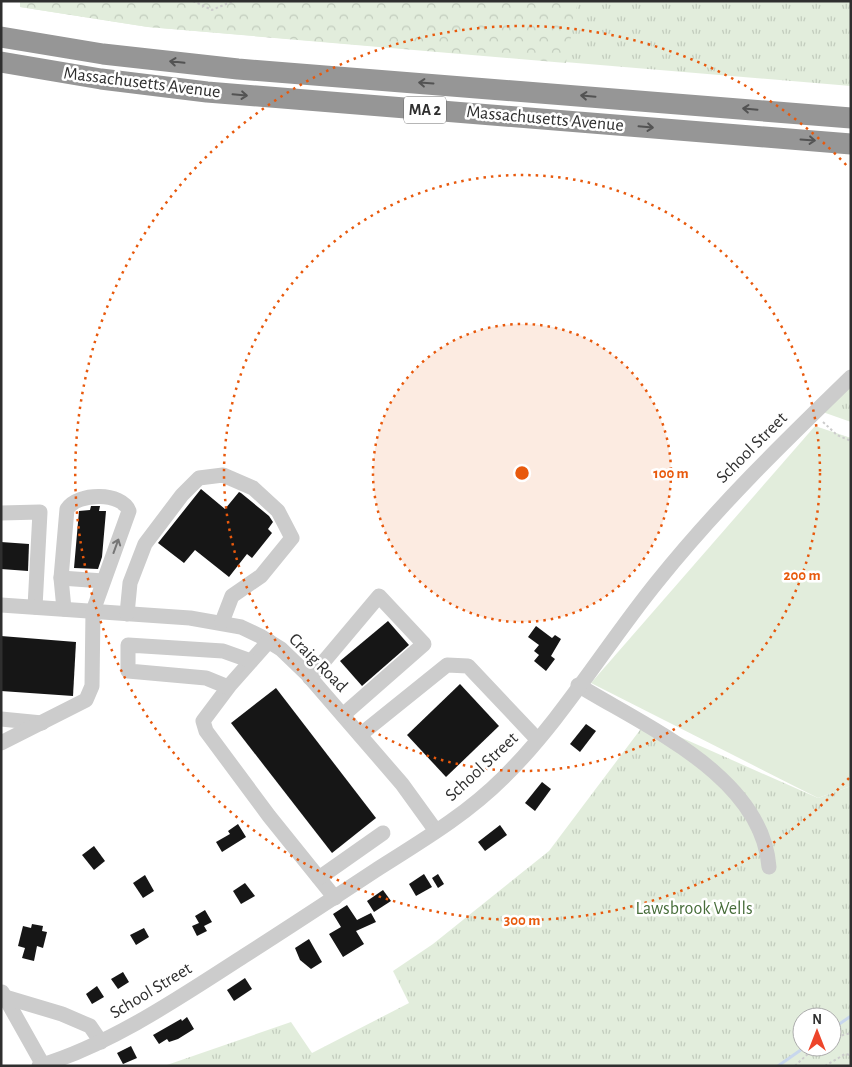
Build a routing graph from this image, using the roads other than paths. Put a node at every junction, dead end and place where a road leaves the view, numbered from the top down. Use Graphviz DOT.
graph roads {
  1 [pos="1,37"];
  2 [pos="1,62"];
  3 [pos="851,118"];
  4 [pos="851,144"];
  5 [pos="851,377"];
  6 [pos="1,513"];
  7 [pos="61,578"];
  8 [pos="103,581"];
  9 [pos="1,605"];
  10 [pos="36,608"];
  11 [pos="64,609"];
  12 [pos="93,612"];
  13 [pos="127,614"];
  14 [pos="222,622"];
  15 [pos="269,642"];
  16 [pos="251,661"];
  17 [pos="310,678"];
  18 [pos="578,686"];
  19 [pos="228,687"];
  20 [pos="343,716"];
  21 [pos="1,720"];
  22 [pos="42,723"];
  23 [pos="360,735"];
  24 [pos="537,740"];
  25 [pos="1,743"];
  26 [pos="436,831"];
  27 [pos="383,833"];
  28 [pos="769,867"];
  29 [pos="320,878"];
  30 [pos="335,898"];
  31 [pos="3,993"];
  32 [pos="101,1042"];
  33 [pos="41,1065"];
  3 -- 1 [label="highway, Massachusetts Avenue / MA 2, one-way"];
  2 -- 4 [label="highway, Massachusetts Avenue / MA 2, one-way"];
  5 -- 18 [label="street, School Street"];
  6 -- 10 [label="street"];
  7 -- 8 [label="street"];
  8 -- 7 [label="street, one-way"];
  7 -- 11 [label="street"];
  8 -- 12 [label="street"];
  9 -- 10 [label="street, Craig Road"];
  10 -- 11 [label="street, Craig Road"];
  11 -- 12 [label="street, Craig Road"];
  12 -- 13 [label="street, Craig Road"];
  12 -- 22 [label="street"];
  13 -- 14 [label="street, Craig Road"];
  13 -- 14 [label="street"];
  14 -- 15 [label="street, Craig Road"];
  15 -- 16 [label="street"];
  15 -- 17 [label="street, Craig Road"];
  16 -- 19 [label="street"];
  16 -- 19 [label="street"];
  17 -- 20 [label="street, Craig Road"];
  17 -- 20 [label="street"];
  18 -- 24 [label="street, School Street"];
  18 -- 28 [label="street"];
  19 -- 29 [label="street"];
  20 -- 23 [label="street, Craig Road"];
  21 -- 22 [label="street"];
  22 -- 25 [label="street"];
  23 -- 24 [label="street"];
  23 -- 26 [label="street, Craig Road"];
  24 -- 26 [label="street, School Street"];
  26 -- 30 [label="street, School Street"];
  27 -- 29 [label="street"];
  29 -- 30 [label="street"];
  30 -- 32 [label="street, School Street"];
  31 -- 32 [label="street"];
  31 -- 33 [label="street"];
  32 -- 33 [label="street, School Street"];
}
